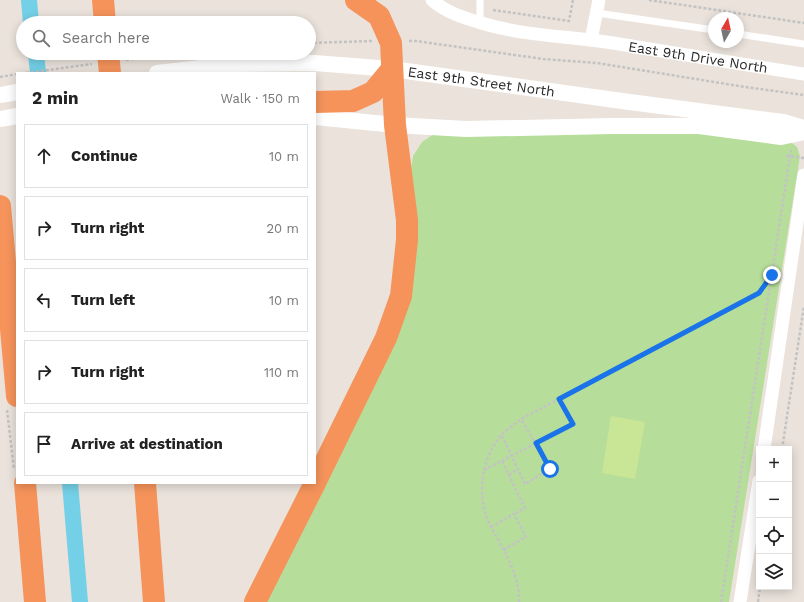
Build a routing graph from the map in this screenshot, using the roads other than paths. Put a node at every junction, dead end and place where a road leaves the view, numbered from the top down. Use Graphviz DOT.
graph roads {
  1 [pos="103,0"];
  2 [pos="356,0"];
  3 [pos="432,0"];
  4 [pos="480,0"];
  5 [pos="599,0"];
  6 [pos="596,13"];
  7 [pos="104,16"];
  8 [pos="480,23"];
  9 [pos="708,29"];
  10 [pos="744,35"];
  11 [pos="591,40"];
  12 [pos="804,44"];
  13 [pos="109,60"];
  14 [pos="392,69"];
  15 [pos="110,72"];
  16 [pos="166,72"];
  17 [pos="804,74"];
  18 [pos="16,92"];
  19 [pos="0,95"];
  20 [pos="316,102"];
  21 [pos="16,116"];
  22 [pos="316,117"];
  23 [pos="0,119"];
  24 [pos="395,125"];
  25 [pos="804,128"];
  26 [pos="804,132"];
  27 [pos="804,175"];
  28 [pos="0,206"];
  29 [pos="16,385"];
  30 [pos="764,446"];
  31 [pos="316,481"];
  32 [pos="759,482"];
  33 [pos="25,484"];
  34 [pos="145,484"];
  35 [pos="314,484"];
  36 [pos="35,602"];
  37 [pos="154,602"];
  38 [pos="255,602"];
  39 [pos="740,602"];
  1 -- 7 [label="highway"];
  2 -- 14 [label="highway"];
  3 -- 8 [label="street, East 9th Drive North"];
  4 -- 8 [label="lane"];
  5 -- 6 [label="street"];
  6 -- 9 [label="lane"];
  6 -- 11 [label="street"];
  8 -- 11 [label="street, East 9th Drive North"];
  10 -- 12 [label="lane"];
  11 -- 17 [label="street, East 9th Drive North"];
  13 -- 15 [label="highway"];
  14 -- 16 [label="street, East 9th Street North"];
  14 -- 20 [label="highway"];
  14 -- 24 [label="highway"];
  14 -- 25 [label="street, East 9th Street North"];
  18 -- 19 [label="street"];
  21 -- 23 [label="street"];
  22 -- 24 [label="street"];
  24 -- 26 [label="street"];
  24 -- 31 [label="highway"];
  27 -- 30 [label="street"];
  28 -- 29 [label="highway"];
  32 -- 39 [label="street"];
  33 -- 36 [label="highway"];
  34 -- 37 [label="highway"];
  35 -- 38 [label="highway"];
}
